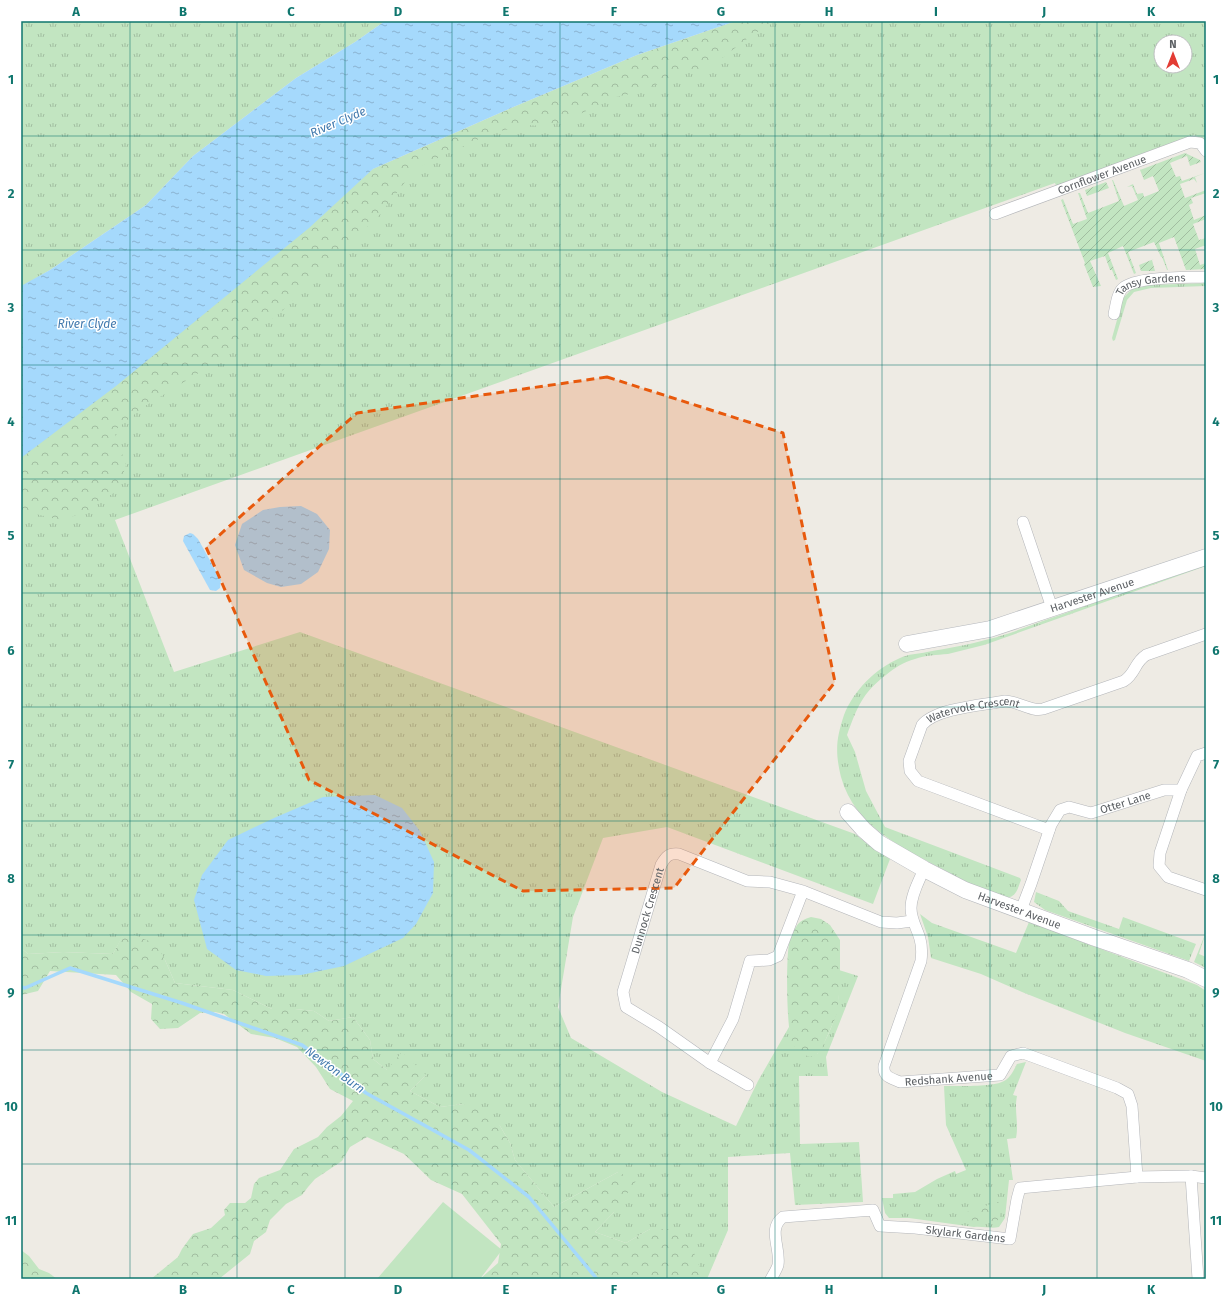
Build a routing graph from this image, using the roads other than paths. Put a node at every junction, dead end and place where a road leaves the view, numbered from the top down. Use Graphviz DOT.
graph roads {
  1 [pos="1206,151"];
  2 [pos="996,214"];
  3 [pos="1206,277"];
  4 [pos="1114,314"];
  5 [pos="1023,522"];
  6 [pos="1206,557"];
  7 [pos="1052,608"];
  8 [pos="1206,634"];
  9 [pos="908,644"];
  10 [pos="1206,753"];
  11 [pos="1181,790"];
  12 [pos="848,812"];
  13 [pos="1049,830"];
  14 [pos="924,869"];
  15 [pos="1206,890"];
  16 [pos="803,891"];
  17 [pos="1021,910"];
  18 [pos="912,920"];
  19 [pos="1206,979"];
  20 [pos="710,1063"];
  21 [pos="748,1086"];
  22 [pos="1191,1176"];
  23 [pos="1137,1177"];
  24 [pos="1206,1178"];
  25 [pos="771,1279"];
  26 [pos="1198,1279"];
  1 -- 2 [label="street, Cornflower Avenue"];
  3 -- 4 [label="street, Tansy Gardens"];
  5 -- 7 [label="street"];
  6 -- 7 [label="street, Harvester Avenue"];
  7 -- 9 [label="street, Harvester Avenue"];
  8 -- 13 [label="street, Watervole Crescent"];
  10 -- 11 [label="street"];
  11 -- 13 [label="street, Otter Lane"];
  11 -- 15 [label="street"];
  12 -- 14 [label="street, Harvester Avenue"];
  13 -- 17 [label="street, Otter Lane"];
  14 -- 17 [label="street, Harvester Avenue"];
  14 -- 18 [label="street, Redshank Avenue"];
  16 -- 18 [label="street, Dunnock Crescent"];
  16 -- 20 [label="street"];
  16 -- 20 [label="street, Dunnock Crescent"];
  17 -- 19 [label="street, Harvester Avenue"];
  18 -- 23 [label="street, Redshank Avenue"];
  20 -- 21 [label="street, Dunnock Crescent"];
  22 -- 23 [label="street, Skylark Gardens"];
  22 -- 24 [label="street, Skylark Gardens"];
  22 -- 26 [label="street"];
  23 -- 25 [label="street, Skylark Gardens"];
}
